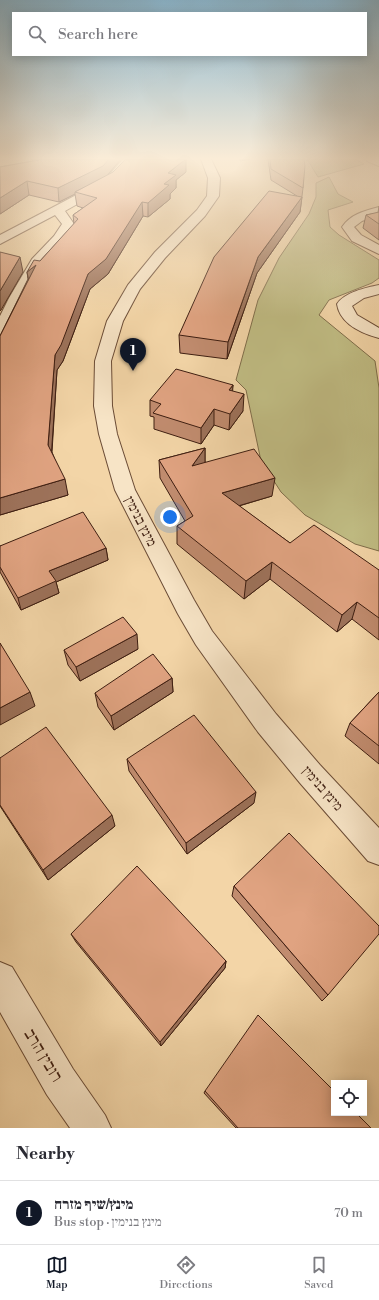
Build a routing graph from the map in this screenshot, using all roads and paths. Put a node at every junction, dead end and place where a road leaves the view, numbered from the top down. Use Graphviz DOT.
graph roads {
  1 [pos="54,212"];
  2 [pos="59,212"];
  3 [pos="202,212"];
  4 [pos="377,212"];
  5 [pos="0,240"];
  6 [pos="379,250"];
  7 [pos="379,289"];
  8 [pos="379,333"];
  9 [pos="0,336"];
  10 [pos="379,850"];
  11 [pos="0,979"];
  12 [pos="92,1128"];
  1 -- 5 [label="street"];
  2 -- 9 [label="street"];
  3 -- 10 [label="street, מינץ בנימין"];
  4 -- 6 [label="street"];
  7 -- 8 [label="street"];
  11 -- 12 [label="street, רובין הרב"];
}
